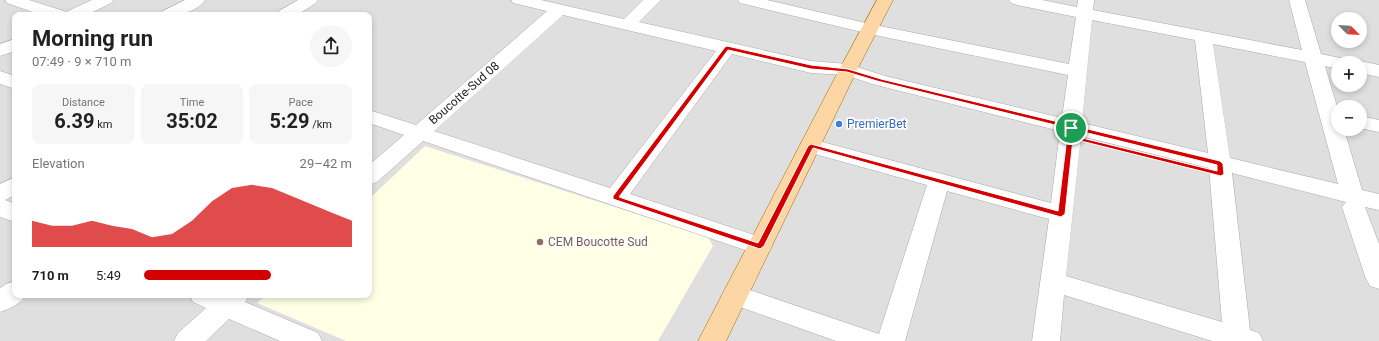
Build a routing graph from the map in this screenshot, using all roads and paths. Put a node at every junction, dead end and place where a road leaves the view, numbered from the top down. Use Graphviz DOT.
graph roads {
  1 [pos="13,0"];
  2 [pos="105,0"];
  3 [pos="197,0"];
  4 [pos="310,0"];
  5 [pos="519,0"];
  6 [pos="653,0"];
  7 [pos="746,0"];
  8 [pos="885,0"];
  9 [pos="1018,0"];
  10 [pos="1294,0"];
  11 [pos="1086,7"];
  12 [pos="558,10"];
  13 [pos="49,12"];
  14 [pos="80,12"];
  15 [pos="175,12"];
  16 [pos="290,12"];
  17 [pos="627,25"];
  18 [pos="870,29"];
  19 [pos="1203,37"];
  20 [pos="12,45"];
  21 [pos="727,48"];
  22 [pos="0,51"];
  23 [pos="1312,58"];
  24 [pos="1331,62"];
  25 [pos="1367,68"];
  26 [pos="1078,71"];
  27 [pos="1379,71"];
  28 [pos="0,77"];
  29 [pos="844,77"];
  30 [pos="12,82"];
  31 [pos="1331,108"];
  32 [pos="372,117"];
  33 [pos="1367,123"];
  34 [pos="1379,126"];
  35 [pos="419,132"];
  36 [pos="1071,132"];
  37 [pos="1338,136"];
  38 [pos="811,146"];
  39 [pos="1220,169"];
  40 [pos="372,174"];
  41 [pos="939,181"];
  42 [pos="12,187"];
  43 [pos="0,194"];
  44 [pos="615,198"];
  45 [pos="1353,201"];
  46 [pos="1379,202"];
  47 [pos="0,207"];
  48 [pos="12,213"];
  49 [pos="1379,213"];
  50 [pos="1061,214"];
  51 [pos="760,246"];
  52 [pos="1379,279"];
  53 [pos="1053,282"];
  54 [pos="12,293"];
  55 [pos="735,295"];
  56 [pos="220,298"];
  57 [pos="232,300"];
  58 [pos="0,302"];
  59 [pos="1244,339"];
  60 [pos="188,341"];
  61 [pos="308,341"];
  62 [pos="712,341"];
  63 [pos="869,341"];
  64 [pos="890,341"];
  65 [pos="1046,341"];
  1 -- 13 [label="street"];
  2 -- 14 [label="street"];
  3 -- 15 [label="street"];
  4 -- 16 [label="street"];
  5 -- 12 [label="street"];
  6 -- 17 [label="street"];
  7 -- 18 [label="street"];
  8 -- 18 [label="main road"];
  9 -- 11 [label="street"];
  10 -- 23 [label="street"];
  11 -- 19 [label="street"];
  11 -- 26 [label="street"];
  12 -- 17 [label="street"];
  12 -- 35 [label="street, Boucotte-Sud 08"];
  17 -- 21 [label="street"];
  18 -- 26 [label="street"];
  18 -- 29 [label="main road"];
  19 -- 23 [label="street"];
  19 -- 39 [label="street"];
  20 -- 22 [label="street"];
  21 -- 29 [label="street"];
  21 -- 44 [label="street"];
  23 -- 24 [label="street"];
  23 -- 31 [label="street"];
  25 -- 27 [label="street"];
  26 -- 36 [label="street"];
  28 -- 30 [label="street"];
  29 -- 36 [label="street"];
  29 -- 38 [label="main road"];
  32 -- 35 [label="street"];
  33 -- 34 [label="street"];
  35 -- 40 [label="street, Boucotte-Sud 08"];
  35 -- 44 [label="street"];
  36 -- 39 [label="street"];
  36 -- 50 [label="street"];
  37 -- 45 [label="street"];
  38 -- 41 [label="street"];
  38 -- 51 [label="main road"];
  39 -- 45 [label="street"];
  39 -- 59 [label="street"];
  41 -- 50 [label="street"];
  41 -- 64 [label="street"];
  42 -- 43 [label="street"];
  44 -- 51 [label="street"];
  45 -- 46 [label="street"];
  45 -- 49 [label="street"];
  45 -- 52 [label="street"];
  47 -- 48 [label="street"];
  50 -- 53 [label="street"];
  51 -- 55 [label="main road"];
  53 -- 59 [label="street"];
  53 -- 65 [label="street"];
  54 -- 58 [label="street"];
  55 -- 62 [label="main road"];
  55 -- 63 [label="street"];
  56 -- 57 [label="street"];
  57 -- 60 [label="street"];
  57 -- 61 [label="street"];
}
